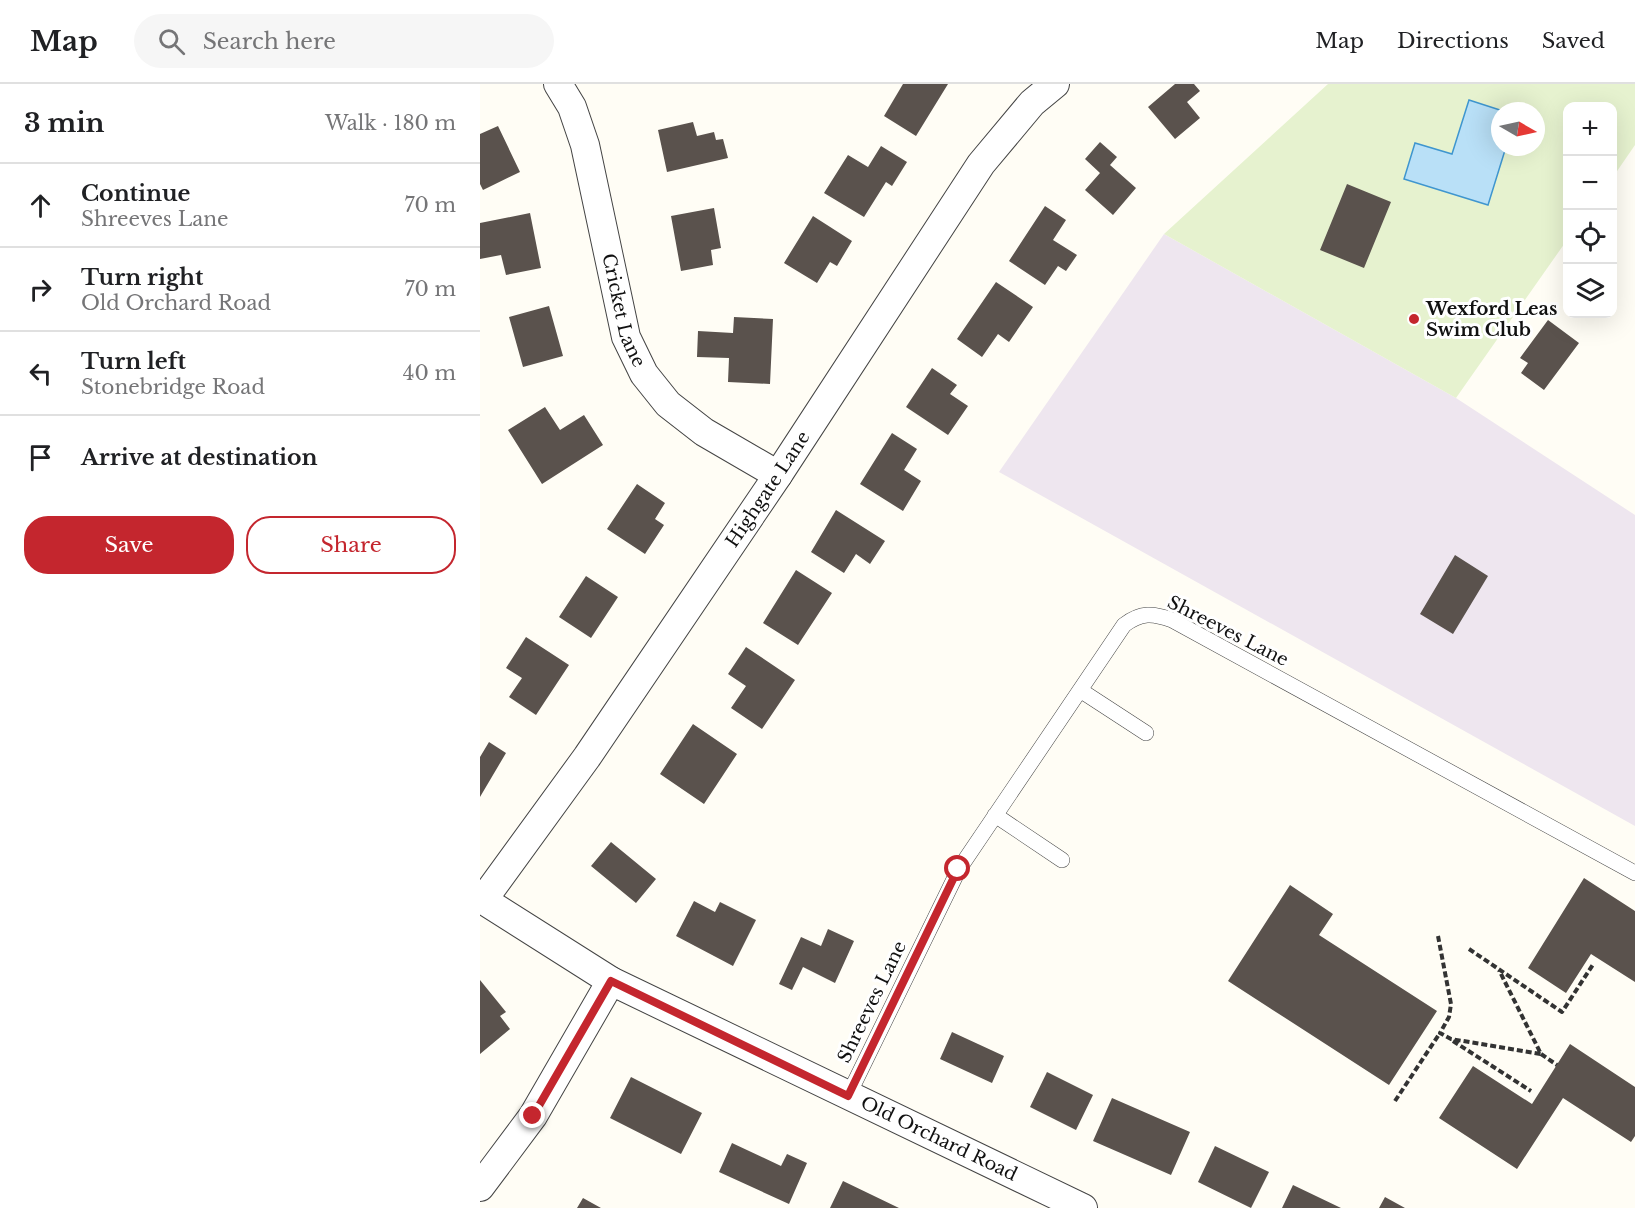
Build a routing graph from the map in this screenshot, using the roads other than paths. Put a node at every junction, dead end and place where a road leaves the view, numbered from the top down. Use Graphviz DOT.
graph roads {
  1 [pos="558,84"];
  2 [pos="1055,84"];
  3 [pos="778,475"];
  4 [pos="1080,690"];
  5 [pos="1146,733"];
  6 [pos="995,815"];
  7 [pos="1062,860"];
  8 [pos="1635,873"];
  9 [pos="482,899"];
  10 [pos="611,981"];
  11 [pos="848,1096"];
  12 [pos="480,1187"];
  13 [pos="1083,1208"];
  1 -- 3 [label="street, Cricket Lane"];
  2 -- 3 [label="street, Highgate Lane"];
  3 -- 9 [label="street, Highgate Lane"];
  4 -- 5 [label="lane"];
  4 -- 6 [label="lane, Shreeves Lane"];
  4 -- 8 [label="lane, Shreeves Lane"];
  6 -- 7 [label="lane"];
  6 -- 11 [label="lane, Shreeves Lane"];
  9 -- 10 [label="street, Old Orchard Road"];
  10 -- 11 [label="street, Old Orchard Road"];
  10 -- 12 [label="street"];
  11 -- 13 [label="street, Old Orchard Road"];
}
